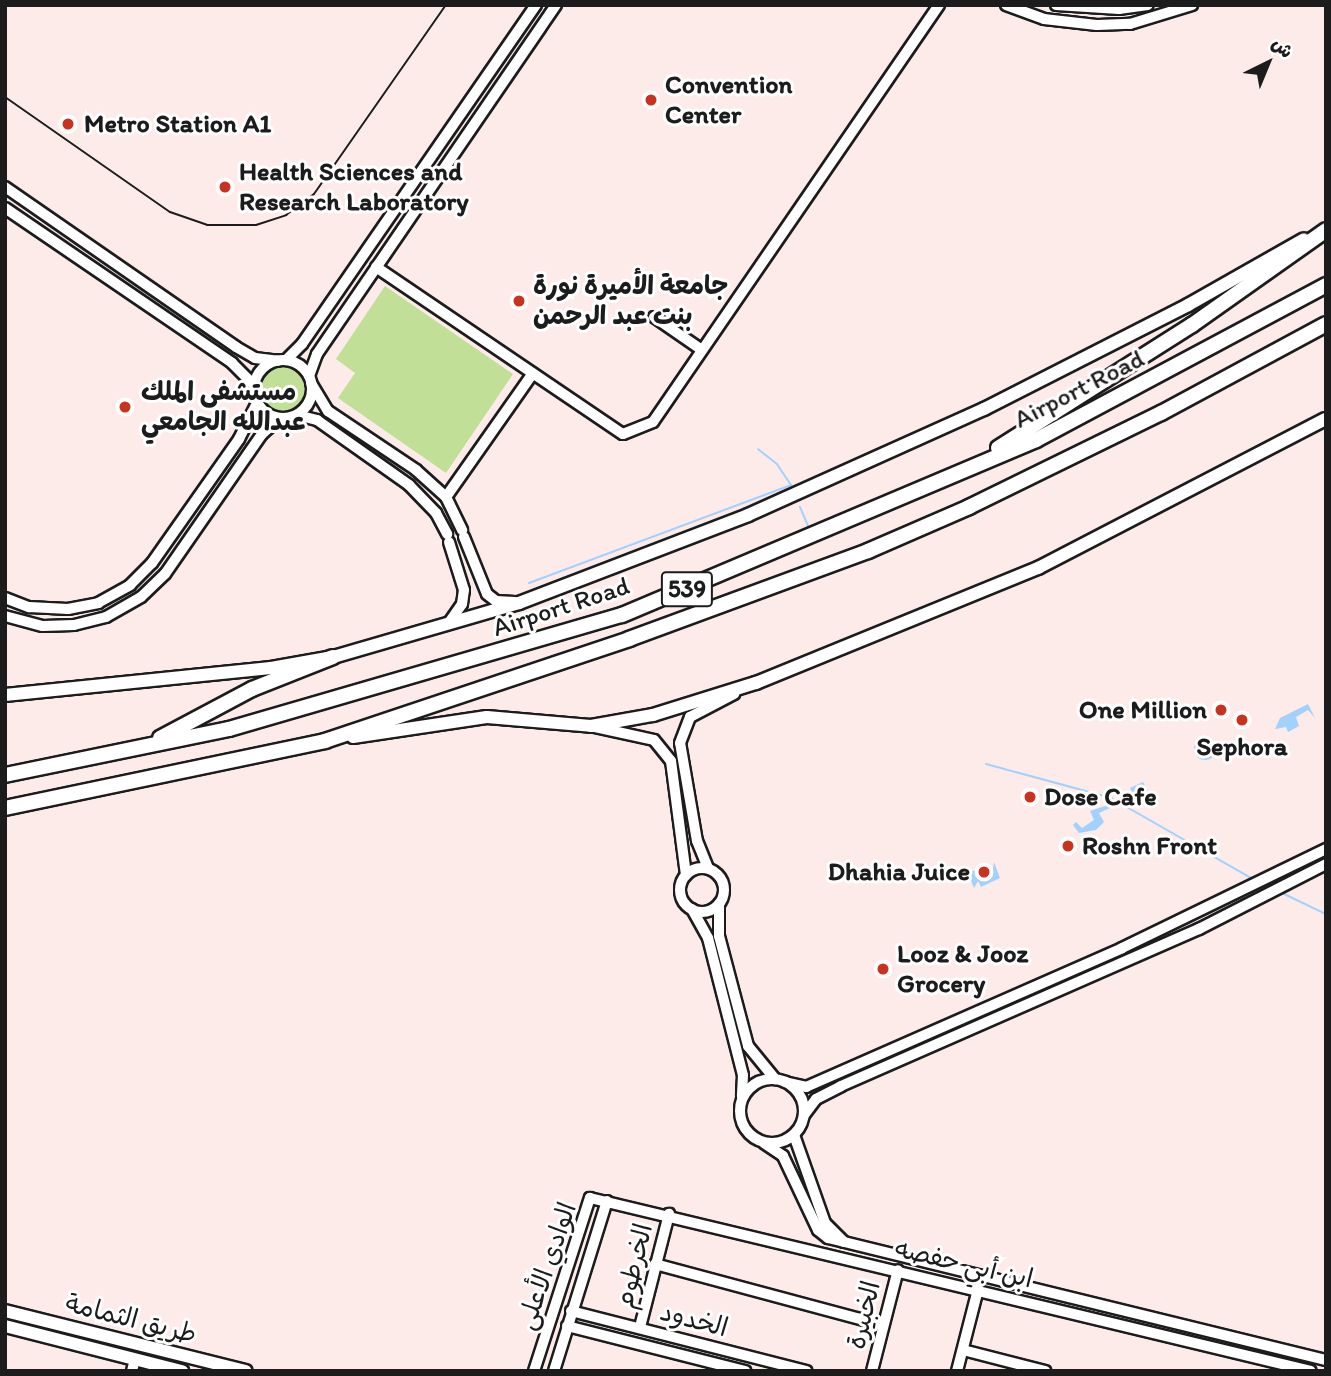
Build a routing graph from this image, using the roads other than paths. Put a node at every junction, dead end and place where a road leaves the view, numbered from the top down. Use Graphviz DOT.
graph roads {
  1 [pos="536,5"];
  2 [pos="556,5"];
  3 [pos="939,5"];
  4 [pos="1006,5"];
  5 [pos="1056,5"];
  6 [pos="1148,5"];
  7 [pos="1192,5"];
  8 [pos="5,187"];
  9 [pos="5,208"];
  10 [pos="1326,228"];
  11 [pos="376,267"];
  12 [pos="1326,285"];
  13 [pos="654,317"];
  14 [pos="1326,324"];
  15 [pos="702,350"];
  16 [pos="282,360"];
  17 [pos="533,373"];
  18 [pos="310,379"];
  19 [pos="254,385"];
  20 [pos="257,402"];
  21 [pos="297,415"];
  22 [pos="280,418"];
  23 [pos="1326,419"];
  24 [pos="927,489"];
  25 [pos="446,497"];
  26 [pos="5,598"];
  27 [pos="519,603"];
  28 [pos="622,615"];
  29 [pos="5,616"];
  30 [pos="448,624"];
  31 [pos="629,639"];
  32 [pos="333,657"];
  33 [pos="756,683"];
  34 [pos="5,695"];
  35 [pos="591,726"];
  36 [pos="325,741"];
  37 [pos="146,746"];
  38 [pos="5,775"];
  39 [pos="5,808"];
  40 [pos="1326,849"];
  41 [pos="1326,864"];
  42 [pos="708,869"];
  43 [pos="686,874"];
  44 [pos="719,904"];
  45 [pos="692,909"];
  46 [pos="780,1081"];
  47 [pos="741,1100"];
  48 [pos="804,1115"];
  49 [pos="794,1135"];
  50 [pos="764,1143"];
  51 [pos="607,1201"];
  52 [pos="669,1214"];
  53 [pos="844,1242"];
  54 [pos="655,1264"];
  55 [pos="898,1270"];
  56 [pos="978,1289"];
  57 [pos="5,1311"];
  58 [pos="571,1311"];
  59 [pos="884,1325"];
  60 [pos="5,1326"];
  61 [pos="567,1326"];
  62 [pos="640,1327"];
  63 [pos="963,1350"];
  64 [pos="1326,1360"];
  65 [pos="134,1365"];
  66 [pos="182,1371"];
  67 [pos="246,1371"];
  68 [pos="534,1371"];
  69 [pos="554,1371"];
  70 [pos="745,1371"];
  71 [pos="806,1371"];
  72 [pos="872,1371"];
  73 [pos="957,1371"];
  74 [pos="1045,1371"];
  75 [pos="1311,1371"];
  1 -- 16 [label="street"];
  2 -- 11 [label="street"];
  3 -- 15 [label="street"];
  4 -- 7 [label="street"];
  5 -- 6 [label="street"];
  8 -- 16 [label="street"];
  9 -- 19 [label="street"];
  10 -- 24 [label="highway"];
  10 -- 27 [label="main road"];
  11 -- 17 [label="street"];
  11 -- 18 [label="street"];
  12 -- 24 [label="highway, Airport Road / 539"];
  13 -- 15 [label="street"];
  14 -- 31 [label="highway, Airport Road / 539"];
  15 -- 17 [label="street"];
  16 -- 18 [label="street"];
  16 -- 19 [label="street"];
  17 -- 25 [label="street"];
  18 -- 21 [label="street"];
  18 -- 25 [label="street"];
  19 -- 20 [label="street"];
  20 -- 22 [label="street"];
  20 -- 26 [label="street"];
  21 -- 22 [label="street"];
  21 -- 30 [label="street"];
  22 -- 29 [label="street"];
  23 -- 33 [label="main road"];
  24 -- 28 [label="highway, Airport Road / 539"];
  25 -- 27 [label="street"];
  27 -- 30 [label="main road"];
  28 -- 31 [label="highway"];
  28 -- 37 [label="highway, Airport Road / 539"];
  30 -- 32 [label="main road"];
  31 -- 36 [label="highway, Airport Road / 539"];
  32 -- 34 [label="main road"];
  32 -- 37 [label="highway"];
  33 -- 35 [label="main road"];
  33 -- 42 [label="street"];
  35 -- 36 [label="main road"];
  35 -- 43 [label="street"];
  36 -- 39 [label="highway, Airport Road / 539"];
  37 -- 38 [label="highway, Airport Road / 539"];
  40 -- 46 [label="street"];
  41 -- 48 [label="street"];
  42 -- 43 [label="street"];
  42 -- 44 [label="street"];
  43 -- 45 [label="street"];
  44 -- 45 [label="street"];
  44 -- 46 [label="street"];
  45 -- 47 [label="street"];
  46 -- 47 [label="street"];
  46 -- 48 [label="street"];
  47 -- 50 [label="street"];
  48 -- 49 [label="street"];
  49 -- 50 [label="street"];
  49 -- 53 [label="street"];
  50 -- 53 [label="street"];
  51 -- 52 [label="street, ابن أبي حفصه"];
  51 -- 58 [label="street, الوادي الأعلى"];
  51 -- 68 [label="street, الوادي الأعلى"];
  52 -- 54 [label="street, الخرطوم"];
  52 -- 55 [label="street, ابن أبي حفصه"];
  53 -- 64 [label="street"];
  54 -- 59 [label="street, الخدود"];
  54 -- 62 [label="street, الخرطوم"];
  55 -- 56 [label="street, ابن أبي حفصه"];
  55 -- 59 [label="street, الخبيرة"];
  56 -- 63 [label="street"];
  56 -- 75 [label="street, ابن أبي حفصه"];
  57 -- 67 [label="main road, طريق الثمامة"];
  58 -- 61 [label="street, الوادي الأعلى"];
  58 -- 62 [label="street, الخدود"];
  59 -- 72 [label="street, الخبيرة"];
  60 -- 65 [label="main road, طريق الثمامة"];
  61 -- 69 [label="street, الوادي الأعلى"];
  61 -- 70 [label="street, الخدود"];
  62 -- 71 [label="street, الخدود"];
  63 -- 73 [label="street"];
  63 -- 74 [label="street"];
  65 -- 66 [label="main road, طريق الثمامة"];
}
